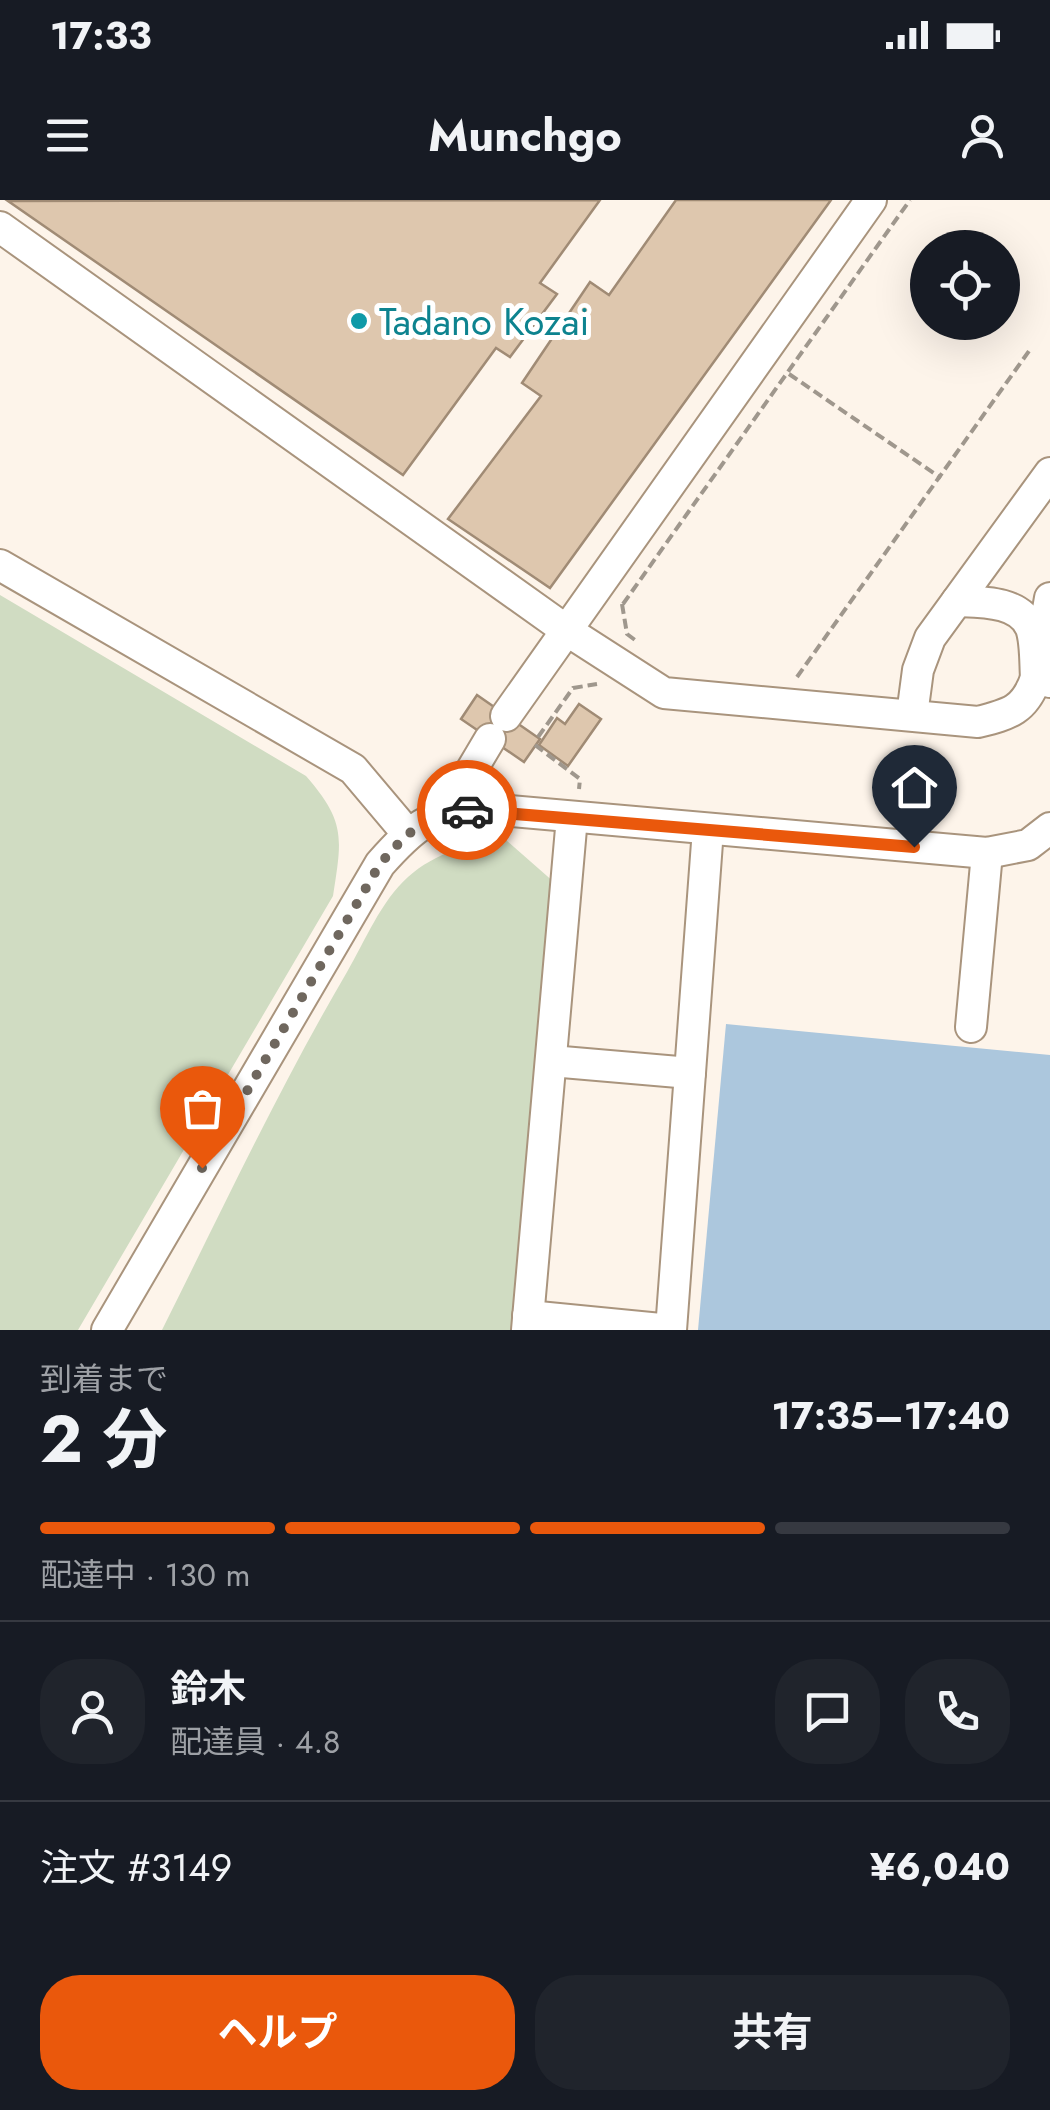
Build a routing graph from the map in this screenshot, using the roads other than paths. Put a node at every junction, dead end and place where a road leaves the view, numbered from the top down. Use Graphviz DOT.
graph roads {
  1 [pos="870,200"];
  2 [pos="0,227"];
  3 [pos="1050,473"];
  4 [pos="0,565"];
  5 [pos="1050,598"];
  6 [pos="957,602"];
  7 [pos="566,630"];
  8 [pos="1043,680"];
  9 [pos="912,716"];
  10 [pos="575,808"];
  11 [pos="446,812"];
  12 [pos="1050,828"];
  13 [pos="708,829"];
  14 [pos="407,833"];
  15 [pos="987,853"];
  16 [pos="971,1027"];
  17 [pos="551,1061"];
  18 [pos="690,1073"];
  19 [pos="528,1323"];
  20 [pos="107,1330"];
  21 [pos="671,1330"];
  1 -- 7 [label="street"];
  2 -- 7 [label="street"];
  3 -- 6 [label="street"];
  4 -- 14 [label="street"];
  5 -- 8 [label="street"];
  6 -- 8 [label="street"];
  6 -- 9 [label="street"];
  7 -- 9 [label="street"];
  7 -- 11 [label="street"];
  8 -- 9 [label="street"];
  10 -- 11 [label="street"];
  10 -- 13 [label="street"];
  10 -- 17 [label="street"];
  11 -- 14 [label="street"];
  12 -- 15 [label="street"];
  13 -- 15 [label="street"];
  13 -- 18 [label="street"];
  14 -- 20 [label="street"];
  15 -- 16 [label="street"];
  17 -- 18 [label="street"];
  17 -- 19 [label="street"];
  18 -- 21 [label="street"];
  19 -- 21 [label="street"];
}
